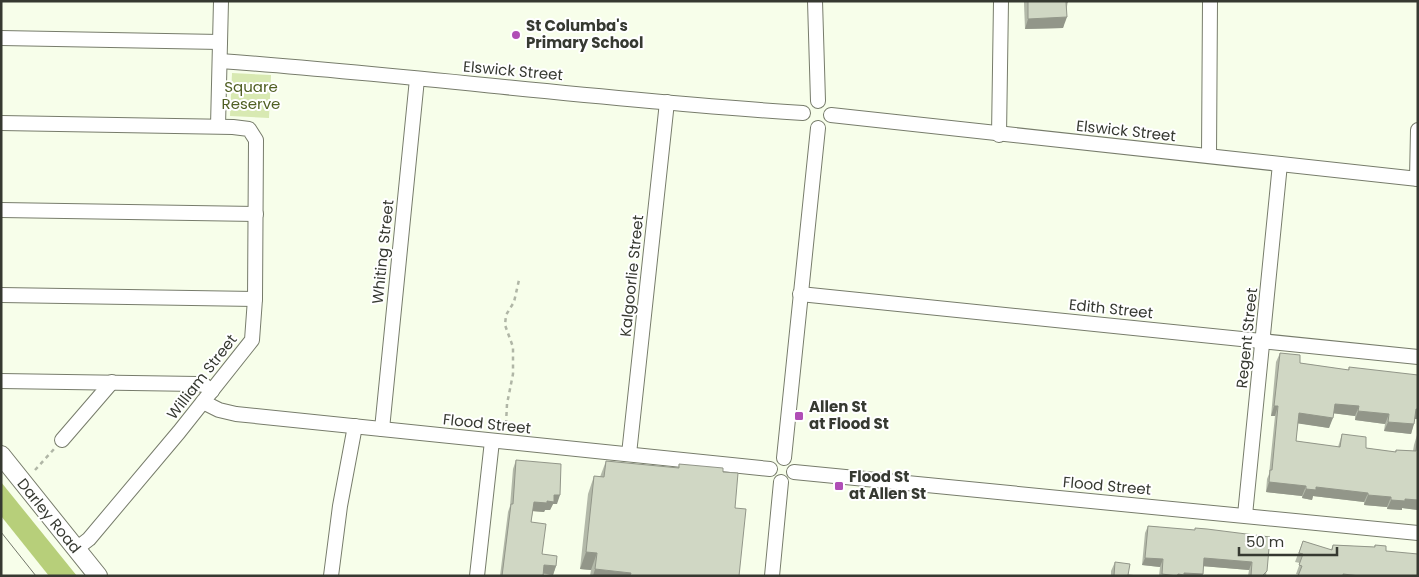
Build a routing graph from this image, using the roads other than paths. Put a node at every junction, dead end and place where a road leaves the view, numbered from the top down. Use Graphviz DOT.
graph roads {
  1 [pos="221,1"];
  2 [pos="815,1"];
  3 [pos="1001,1"];
  4 [pos="1210,1"];
  5 [pos="1,38"];
  6 [pos="220,42"];
  7 [pos="220,60"];
  8 [pos="417,79"];
  9 [pos="818,101"];
  10 [pos="667,102"];
  11 [pos="803,113"];
  12 [pos="831,115"];
  13 [pos="1,123"];
  14 [pos="218,126"];
  15 [pos="818,128"];
  16 [pos="1418,130"];
  17 [pos="999,135"];
  18 [pos="1209,155"];
  19 [pos="1280,164"];
  20 [pos="1418,179"];
  21 [pos="1,210"];
  22 [pos="256,214"];
  23 [pos="800,294"];
  24 [pos="1,296"];
  25 [pos="255,299"];
  26 [pos="1263,341"];
  27 [pos="1418,357"];
  28 [pos="1,381"];
  29 [pos="112,382"];
  30 [pos="208,396"];
  31 [pos="356,426"];
  32 [pos="382,429"];
  33 [pos="62,440"];
  34 [pos="492,441"];
  35 [pos="628,454"];
  36 [pos="1,456"];
  37 [pos="784,458"];
  38 [pos="770,469"];
  39 [pos="794,472"];
  40 [pos="781,482"];
  41 [pos="1245,515"];
  42 [pos="1418,533"];
  43 [pos="76,549"];
  44 [pos="98,576"];
  45 [pos="331,576"];
  46 [pos="477,576"];
  47 [pos="772,576"];
  1 -- 6 [label="street"];
  2 -- 9 [label="street"];
  3 -- 17 [label="street"];
  4 -- 18 [label="street"];
  5 -- 6 [label="street"];
  6 -- 7 [label="street"];
  7 -- 8 [label="street, Elswick Street"];
  7 -- 14 [label="street"];
  8 -- 10 [label="street, Elswick Street"];
  8 -- 32 [label="street, Whiting Street"];
  9 -- 11 [label="street"];
  9 -- 12 [label="street"];
  10 -- 11 [label="street, Elswick Street"];
  10 -- 35 [label="street, Kalgoorlie Street"];
  11 -- 15 [label="street"];
  12 -- 15 [label="street"];
  12 -- 17 [label="street, Elswick Street"];
  13 -- 14 [label="street"];
  14 -- 22 [label="street, William Street"];
  15 -- 23 [label="street"];
  16 -- 20 [label="street"];
  17 -- 18 [label="street, Elswick Street"];
  18 -- 19 [label="street, Elswick Street"];
  19 -- 20 [label="street, Elswick Street"];
  19 -- 26 [label="street, Regent Street"];
  21 -- 22 [label="street"];
  22 -- 25 [label="street, William Street"];
  23 -- 26 [label="street, Edith Street"];
  23 -- 37 [label="street"];
  24 -- 25 [label="street"];
  25 -- 30 [label="street, William Street"];
  26 -- 27 [label="street, Edith Street"];
  26 -- 41 [label="street, Regent Street"];
  28 -- 29 [label="street, Flood Street"];
  29 -- 30 [label="street, Flood Street"];
  29 -- 33 [label="street"];
  30 -- 31 [label="street, Flood Street"];
  30 -- 43 [label="street, William Street"];
  31 -- 32 [label="street, Flood Street"];
  31 -- 45 [label="street"];
  32 -- 34 [label="street, Flood Street"];
  34 -- 35 [label="street, Flood Street"];
  34 -- 46 [label="street"];
  35 -- 38 [label="street, Flood Street"];
  36 -- 43 [label="main road, Darley Road"];
  37 -- 38 [label="street"];
  37 -- 39 [label="street"];
  38 -- 40 [label="street"];
  39 -- 40 [label="street"];
  39 -- 41 [label="street, Flood Street"];
  40 -- 47 [label="street"];
  41 -- 42 [label="street, Flood Street"];
  43 -- 44 [label="main road, Darley Road"];
}
